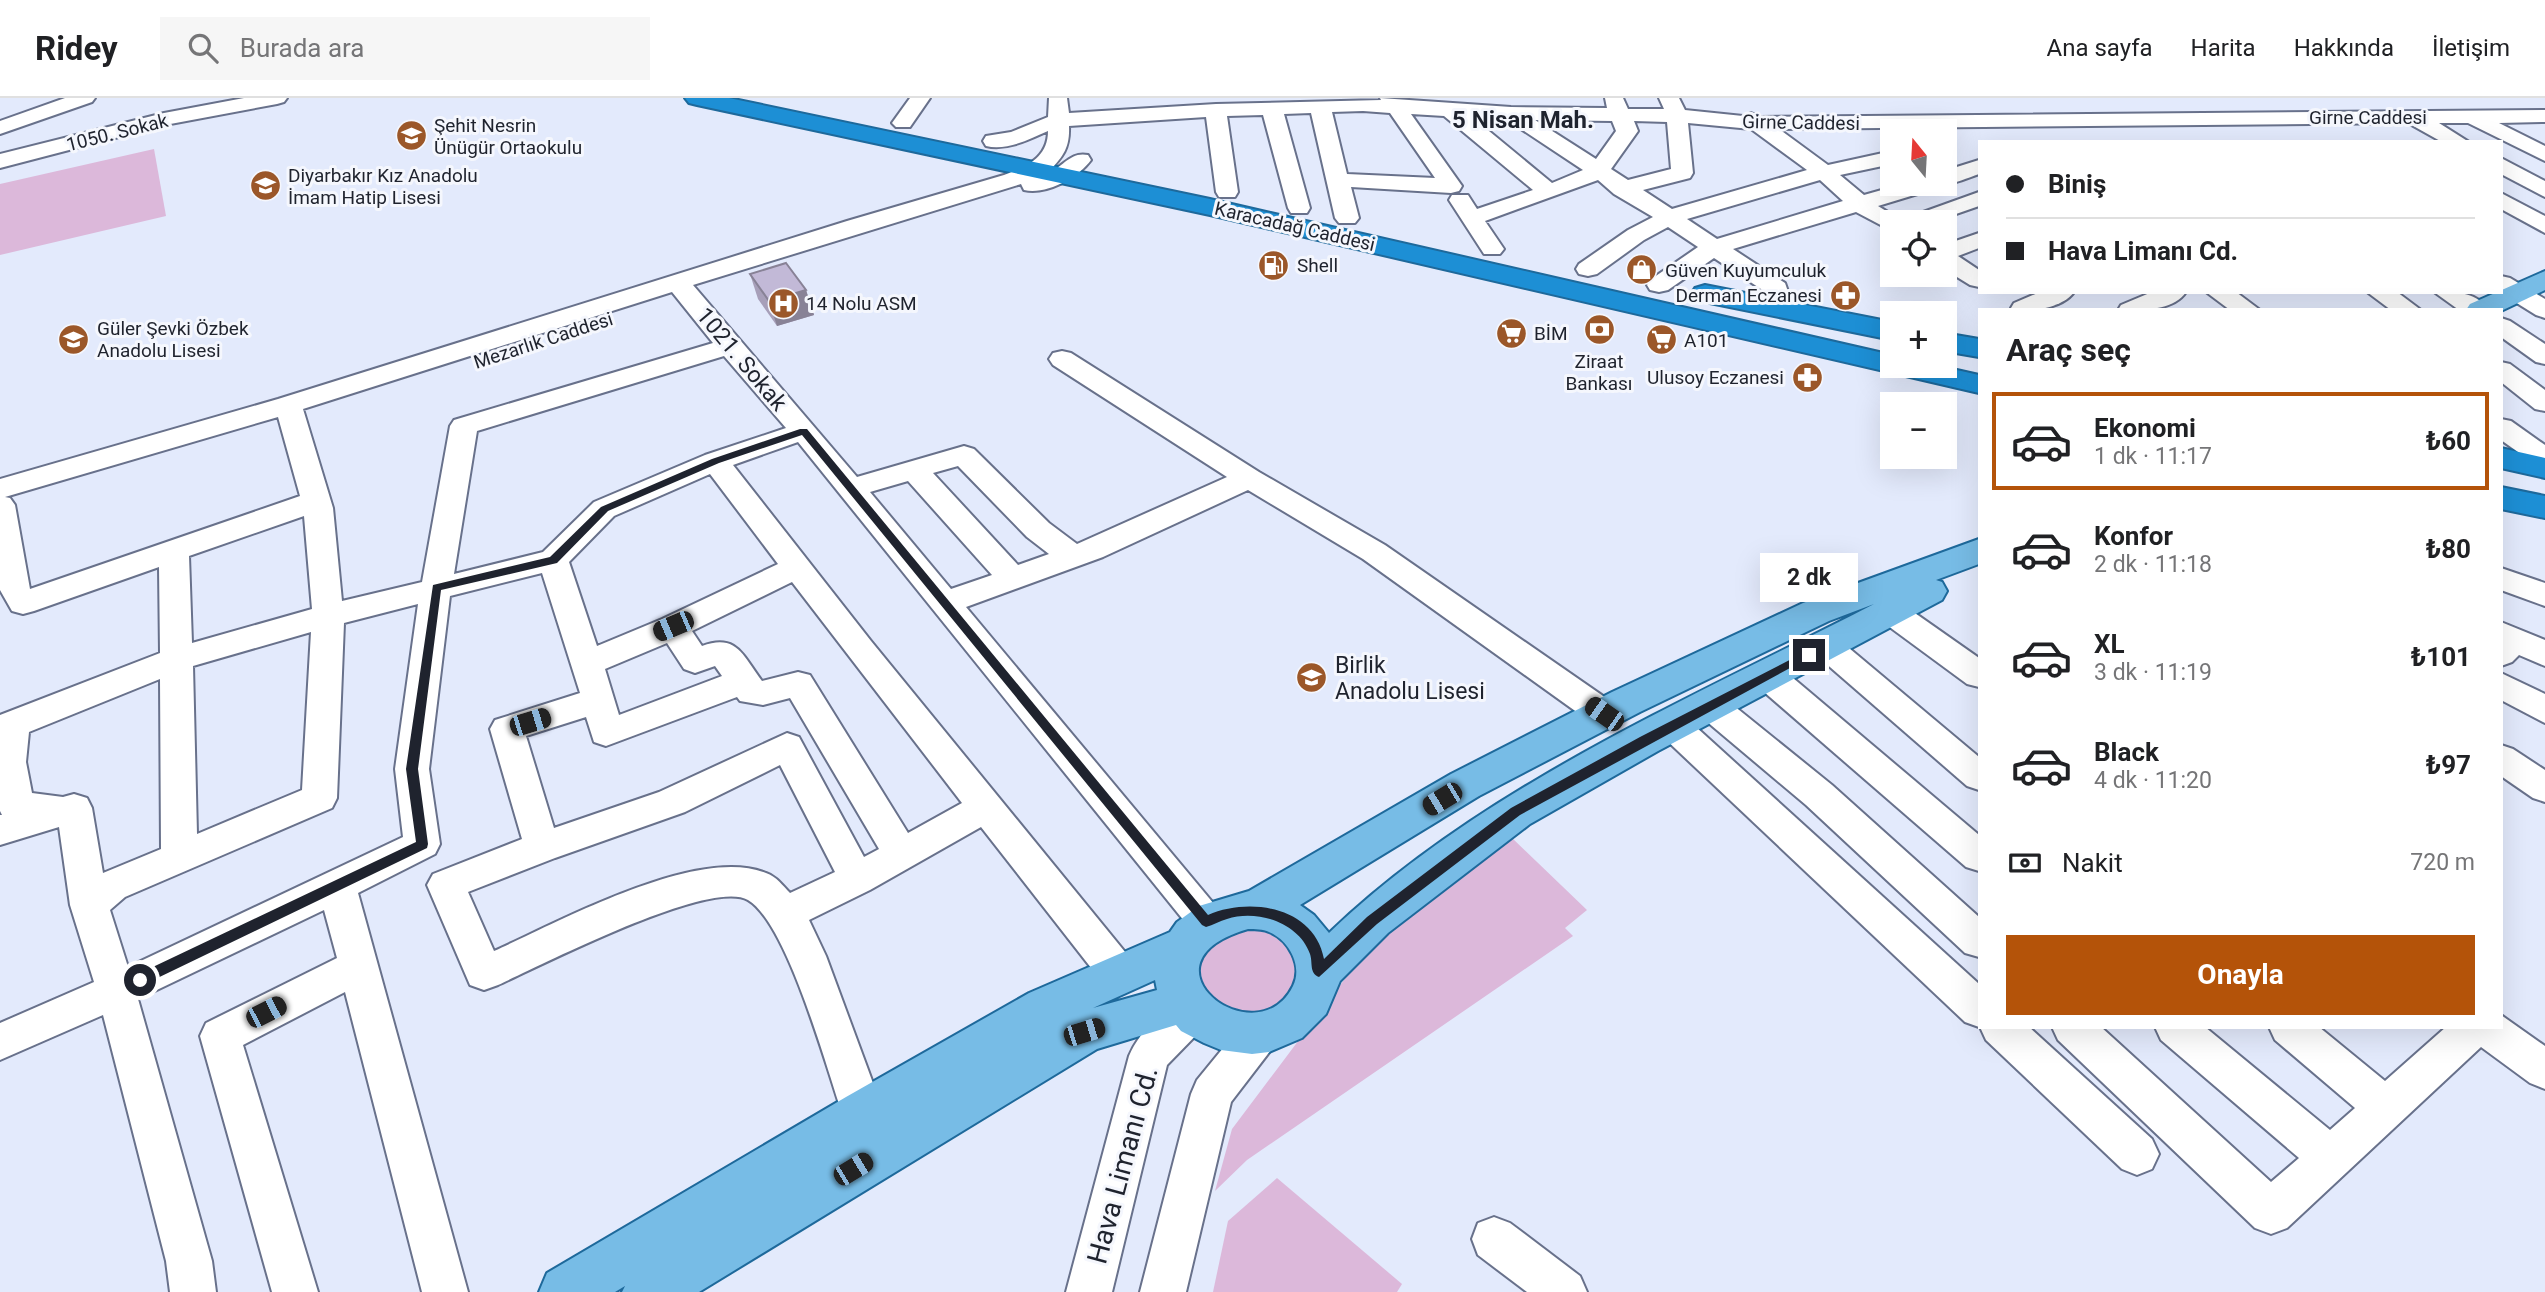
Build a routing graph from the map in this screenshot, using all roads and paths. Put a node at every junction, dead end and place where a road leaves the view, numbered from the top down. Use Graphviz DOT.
graph roads {
  1 [pos="85,98"];
  2 [pos="167,98"];
  3 [pos="277,98"];
  4 [pos="697,98"];
  5 [pos="794,98"];
  6 [pos="920,98"];
  7 [pos="1059,98"];
  8 [pos="1733,98"];
  9 [pos="1867,98"];
  10 [pos="1951,98"];
  11 [pos="2002,98"];
  12 [pos="2045,98"];
  13 [pos="2091,98"];
  14 [pos="2142,98"];
  15 [pos="2195,98"];
  16 [pos="2491,98"];
  17 [pos="1392,102"];
  18 [pos="1314,104"];
  19 [pos="1542,106"];
  20 [pos="1800,106"];
  21 [pos="1617,107"];
  22 [pos="1673,107"];
  23 [pos="1272,108"];
  24 [pos="1496,108"];
  25 [pos="2298,108"];
  26 [pos="1449,109"];
  27 [pos="1216,110"];
  28 [pos="183,116"];
  29 [pos="2471,116"];
  30 [pos="2514,116"];
  31 [pos="2545,116"];
  32 [pos="2328,117"];
  33 [pos="2359,117"];
  34 [pos="2412,117"];
  35 [pos="2067,118"];
  36 [pos="2217,118"];
  37 [pos="1884,119"];
  38 [pos="2111,119"];
  39 [pos="2161,119"];
  40 [pos="1058,120"];
  41 [pos="2003,121"];
  42 [pos="2027,121"];
  43 [pos="2255,121"];
  44 [pos="1753,122"];
  45 [pos="1880,122"];
  46 [pos="1957,122"];
  47 [pos="1974,122"];
  48 [pos="903,123"];
  49 [pos="1814,123"];
  50 [pos="0,128"];
  51 [pos="2189,136"];
  52 [pos="2392,136"];
  53 [pos="1957,139"];
  54 [pos="2033,140"];
  55 [pos="2138,140"];
  56 [pos="2454,140"];
  57 [pos="994,141"];
  58 [pos="1973,151"];
  59 [pos="2545,155"];
  60 [pos="1880,160"];
  61 [pos="0,161"];
  62 [pos="1058,165"];
  63 [pos="1957,166"];
  64 [pos="2503,166"];
  65 [pos="1598,172"];
  66 [pos="1824,172"];
  67 [pos="1338,180"];
  68 [pos="1451,186"];
  69 [pos="1622,188"];
  70 [pos="2545,190"];
  71 [pos="1227,192"];
  72 [pos="1549,192"];
  73 [pos="1889,196"];
  74 [pos="1978,199"];
  75 [pos="2503,201"];
  76 [pos="1861,205"];
  77 [pos="1299,208"];
  78 [pos="1946,210"];
  79 [pos="1670,217"];
  80 [pos="1880,217"];
  81 [pos="1347,218"];
  82 [pos="1472,218"];
  83 [pos="2545,226"];
  84 [pos="1978,240"];
  85 [pos="1714,247"];
  86 [pos="1492,249"];
  87 [pos="1957,249"];
  88 [pos="2503,262"];
  89 [pos="1957,264"];
  90 [pos="1588,269"];
  91 [pos="1978,279"];
  92 [pos="2525,284"];
  93 [pos="1660,285"];
  94 [pos="682,288"];
  95 [pos="2055,294"];
  96 [pos="2169,294"];
  97 [pos="2221,294"];
  98 [pos="2382,294"];
  99 [pos="2450,294"];
  100 [pos="2018,305"];
  101 [pos="2135,308"];
  102 [pos="2243,308"];
  103 [pos="2406,308"];
  104 [pos="2474,308"];
  105 [pos="2482,308"];
  106 [pos="1781,309"];
  107 [pos="2545,310"];
  108 [pos="2503,327"];
  109 [pos="1880,329"];
  110 [pos="1957,344"];
  111 [pos="729,346"];
  112 [pos="1978,348"];
  113 [pos="2545,356"];
  114 [pos="1062,359"];
  115 [pos="1880,361"];
  116 [pos="2503,372"];
  117 [pos="1953,378"];
  118 [pos="1978,384"];
  119 [pos="2545,403"];
  120 [pos="291,412"];
  121 [pos="2503,428"];
  122 [pos="804,431"];
  123 [pos="2503,458"];
  124 [pos="2545,458"];
  125 [pos="716,461"];
  126 [pos="2545,468"];
  127 [pos="915,471"];
  128 [pos="1248,478"];
  129 [pos="850,488"];
  130 [pos="0,489"];
  131 [pos="2503,498"];
  132 [pos="316,501"];
  133 [pos="0,505"];
  134 [pos="2545,507"];
  135 [pos="174,551"];
  136 [pos="1978,551"];
  137 [pos="1073,557"];
  138 [pos="553,560"];
  139 [pos="1978,565"];
  140 [pos="798,567"];
  141 [pos="1013,579"];
  142 [pos="2503,579"];
  143 [pos="436,587"];
  144 [pos="2545,595"];
  145 [pos="945,603"];
  146 [pos="1891,612"];
  147 [pos="328,616"];
  148 [pos="673,626"];
  149 [pos="2505,642"];
  150 [pos="1826,646"];
  151 [pos="2545,654"];
  152 [pos="178,659"];
  153 [pos="587,663"];
  154 [pos="1978,674"];
  155 [pos="1768,676"];
  156 [pos="744,681"];
  157 [pos="2503,686"];
  158 [pos="599,701"];
  159 [pos="1711,706"];
  160 [pos="2545,710"];
  161 [pos="1604,714"];
  162 [pos="1673,726"];
  163 [pos="6,727"];
  164 [pos="2503,759"];
  165 [pos="1978,775"];
  166 [pos="2545,788"];
  167 [pos="986,807"];
  168 [pos="74,808"];
  169 [pos="0,830"];
  170 [pos="422,844"];
  171 [pos="542,846"];
  172 [pos="901,854"];
  173 [pos="1978,855"];
  174 [pos="179,857"];
  175 [pos="857,879"];
  176 [pos="446,886"];
  177 [pos="337,887"];
  178 [pos="89,905"];
  179 [pos="1248,910"];
  180 [pos="786,913"];
  181 [pos="1194,934"];
  182 [pos="1978,940"];
  183 [pos="359,966"];
  184 [pos="1319,972"];
  185 [pos="1119,975"];
  186 [pos="116,991"];
  187 [pos="1188,1007"];
  188 [pos="1978,1008"];
  189 [pos="2002,1029"];
  190 [pos="2074,1029"];
  191 [pos="2177,1029"];
  192 [pos="2291,1029"];
  193 [pos="2473,1029"];
  194 [pos="2488,1029"];
  195 [pos="1259,1033"];
  196 [pos="0,1042"];
  197 [pos="2543,1064"];
  198 [pos="2386,1108"];
  199 [pos="863,1113"];
  200 [pos="2137,1154"];
  201 [pos="2331,1158"];
  202 [pos="1494,1239"];
  203 [pos="193,1292"];
  204 [pos="295,1292"];
  205 [pos="445,1292"];
  206 [pos="566,1292"];
  207 [pos="649,1292"];
  208 [pos="1089,1292"];
  209 [pos="1164,1292"];
  210 [pos="1564,1292"];
  1 -- 50 [label="street"];
  2 -- 28 [label="street"];
  3 -- 28 [label="street, 1050. Sokak"];
  4 -- 62 [label="highway, Karacadağ Caddesi"];
  5 -- 48 [label="highway, Karacadağ Caddesi"];
  6 -- 48 [label="street"];
  7 -- 40 [label="street"];
  8 -- 44 [label="street"];
  9 -- 37 [label="street"];
  10 -- 47 [label="street"];
  11 -- 42 [label="street"];
  12 -- 35 [label="street"];
  13 -- 38 [label="street"];
  14 -- 39 [label="street"];
  15 -- 36 [label="street"];
  16 -- 30 [label="street"];
  17 -- 18 [label="street, Girne Caddesi"];
  17 -- 26 [label="street, Girne Caddesi"];
  17 -- 68 [label="street"];
  18 -- 23 [label="street, Girne Caddesi"];
  18 -- 67 [label="street"];
  19 -- 21 [label="street, Girne Caddesi"];
  19 -- 24 [label="street, Girne Caddesi"];
  20 -- 49 [label="street"];
  21 -- 22 [label="street, Girne Caddesi"];
  21 -- 65 [label="street"];
  22 -- 44 [label="street, Girne Caddesi"];
  22 -- 69 [label="street"];
  23 -- 27 [label="street, Girne Caddesi"];
  23 -- 77 [label="street"];
  24 -- 26 [label="street, Girne Caddesi"];
  24 -- 65 [label="street"];
  25 -- 32 [label="street"];
  25 -- 43 [label="street, Girne Caddesi"];
  26 -- 72 [label="street"];
  27 -- 40 [label="street, Girne Caddesi"];
  27 -- 71 [label="street"];
  28 -- 61 [label="street, 1050. Sokak"];
  29 -- 30 [label="street, Girne Caddesi"];
  29 -- 34 [label="street, Girne Caddesi"];
  29 -- 59 [label="street"];
  30 -- 31 [label="street, Girne Caddesi"];
  32 -- 33 [label="street, Girne Caddesi"];
  33 -- 34 [label="street, Girne Caddesi"];
  33 -- 52 [label="street"];
  34 -- 56 [label="street"];
  35 -- 38 [label="street, Girne Caddesi"];
  35 -- 42 [label="street, Girne Caddesi"];
  36 -- 39 [label="street, Girne Caddesi"];
  36 -- 43 [label="street"];
  38 -- 39 [label="street, Girne Caddesi"];
  38 -- 55 [label="street"];
  39 -- 51 [label="street"];
  40 -- 57 [label="street, Girne Caddesi"];
  40 -- 62 [label="street"];
  41 -- 42 [label="street, Girne Caddesi"];
  41 -- 47 [label="street, Girne Caddesi"];
  41 -- 54 [label="street"];
  44 -- 49 [label="street, Girne Caddesi"];
  44 -- 66 [label="street"];
  45 -- 49 [label="street, Girne Caddesi"];
  46 -- 47 [label="street, Girne Caddesi"];
  48 -- 57 [label="highway, Karacadağ Caddesi"];
  53 -- 58 [label="street"];
  57 -- 62 [label="highway, Karacadağ Caddesi"];
  58 -- 63 [label="street"];
  60 -- 66 [label="street"];
  62 -- 71 [label="highway, Karacadağ Caddesi"];
  62 -- 94 [label="street, Mezarlık Caddesi"];
  62 -- 115 [label="highway, Karacadağ Caddesi"];
  64 -- 70 [label="street"];
  65 -- 69 [label="street"];
  65 -- 72 [label="street"];
  66 -- 76 [label="street"];
  66 -- 79 [label="street"];
  67 -- 68 [label="street"];
  67 -- 81 [label="street"];
  68 -- 82 [label="street"];
  69 -- 79 [label="street"];
  71 -- 77 [label="highway, Karacadağ Caddesi"];
  72 -- 82 [label="street"];
  73 -- 76 [label="street"];
  74 -- 78 [label="street"];
  75 -- 83 [label="street"];
  76 -- 80 [label="street"];
  76 -- 85 [label="street"];
  77 -- 81 [label="highway, Karacadağ Caddesi"];
  79 -- 85 [label="street"];
  79 -- 90 [label="street"];
  81 -- 86 [label="highway, Karacadağ Caddesi"];
  82 -- 86 [label="street"];
  84 -- 87 [label="street"];
  85 -- 93 [label="street"];
  85 -- 106 [label="street"];
  86 -- 90 [label="highway, Karacadağ Caddesi"];
  88 -- 92 [label="street"];
  89 -- 91 [label="street"];
  90 -- 93 [label="highway, Karacadağ Caddesi"];
  92 -- 105 [label="main road"];
  92 -- 107 [label="street"];
  93 -- 106 [label="highway, Karacadağ Caddesi"];
  94 -- 111 [label="street, 1021. Sokak"];
  94 -- 120 [label="street, Mezarlık Caddesi"];
  95 -- 100 [label="street"];
  96 -- 101 [label="street"];
  97 -- 102 [label="street"];
  98 -- 103 [label="street"];
  99 -- 104 [label="street"];
  106 -- 109 [label="highway, Karacadağ Caddesi"];
  108 -- 113 [label="street"];
  110 -- 112 [label="highway"];
  111 -- 122 [label="street, 1021. Sokak"];
  111 -- 143 [label="street"];
  114 -- 128 [label="street"];
  116 -- 119 [label="street"];
  117 -- 118 [label="highway"];
  120 -- 130 [label="street, Mezarlık Caddesi"];
  120 -- 132 [label="street"];
  120 -- 133 [label="street, Mezarlık Caddesi"];
  121 -- 124 [label="street"];
  122 -- 125 [label="street"];
  122 -- 129 [label="street, 1021. Sokak"];
  123 -- 126 [label="highway"];
  125 -- 138 [label="street"];
  125 -- 140 [label="street"];
  127 -- 129 [label="street"];
  127 -- 137 [label="street"];
  127 -- 141 [label="street"];
  128 -- 137 [label="street"];
  128 -- 161 [label="street"];
  129 -- 145 [label="street, 1021. Sokak"];
  131 -- 134 [label="highway"];
  132 -- 135 [label="street"];
  132 -- 147 [label="street"];
  133 -- 135 [label="street"];
  135 -- 152 [label="street"];
  136 -- 161 [label="main road"];
  137 -- 141 [label="street"];
  138 -- 143 [label="street"];
  138 -- 153 [label="street"];
  139 -- 146 [label="main road"];
  140 -- 148 [label="street"];
  140 -- 167 [label="street"];
  141 -- 145 [label="street"];
  142 -- 144 [label="street"];
  143 -- 147 [label="street"];
  143 -- 170 [label="street"];
  145 -- 181 [label="street, 1021. Sokak"];
  146 -- 150 [label="main road"];
  146 -- 154 [label="street"];
  147 -- 152 [label="street"];
  147 -- 174 [label="street"];
  148 -- 153 [label="street"];
  148 -- 156 [label="street"];
  149 -- 151 [label="street"];
  150 -- 155 [label="main road"];
  150 -- 165 [label="street"];
  152 -- 163 [label="street"];
  152 -- 174 [label="street"];
  153 -- 158 [label="street"];
  155 -- 159 [label="main road"];
  155 -- 173 [label="street"];
  156 -- 158 [label="street"];
  156 -- 172 [label="street"];
  157 -- 160 [label="street"];
  158 -- 171 [label="street"];
  159 -- 162 [label="main road"];
  159 -- 182 [label="street"];
  161 -- 179 [label="main road"];
  162 -- 184 [label="main road"];
  162 -- 188 [label="street"];
  163 -- 168 [label="street"];
  164 -- 166 [label="street"];
  167 -- 172 [label="street"];
  167 -- 185 [label="street"];
  168 -- 169 [label="street"];
  168 -- 178 [label="street"];
  170 -- 176 [label="street"];
  170 -- 177 [label="street"];
  171 -- 175 [label="street"];
  171 -- 176 [label="street"];
  172 -- 175 [label="street"];
  174 -- 178 [label="street"];
  175 -- 180 [label="street"];
  176 -- 180 [label="street"];
  177 -- 183 [label="street"];
  177 -- 186 [label="street"];
  178 -- 186 [label="street"];
  179 -- 181 [label="main road"];
  179 -- 184 [label="main road"];
  180 -- 199 [label="street"];
  181 -- 185 [label="main road"];
  181 -- 187 [label="main road"];
  183 -- 204 [label="street"];
  183 -- 205 [label="street"];
  184 -- 195 [label="main road"];
  185 -- 199 [label="main road"];
  186 -- 196 [label="street"];
  186 -- 203 [label="street"];
  187 -- 195 [label="main road"];
  187 -- 207 [label="main road"];
  187 -- 208 [label="street, Hava Limanı Cd."];
  189 -- 200 [label="street"];
  190 -- 201 [label="street"];
  191 -- 201 [label="street"];
  192 -- 198 [label="street"];
  193 -- 198 [label="street"];
  194 -- 197 [label="street"];
  195 -- 209 [label="street"];
  198 -- 201 [label="street"];
  199 -- 206 [label="main road"];
  202 -- 210 [label="street"];
}
